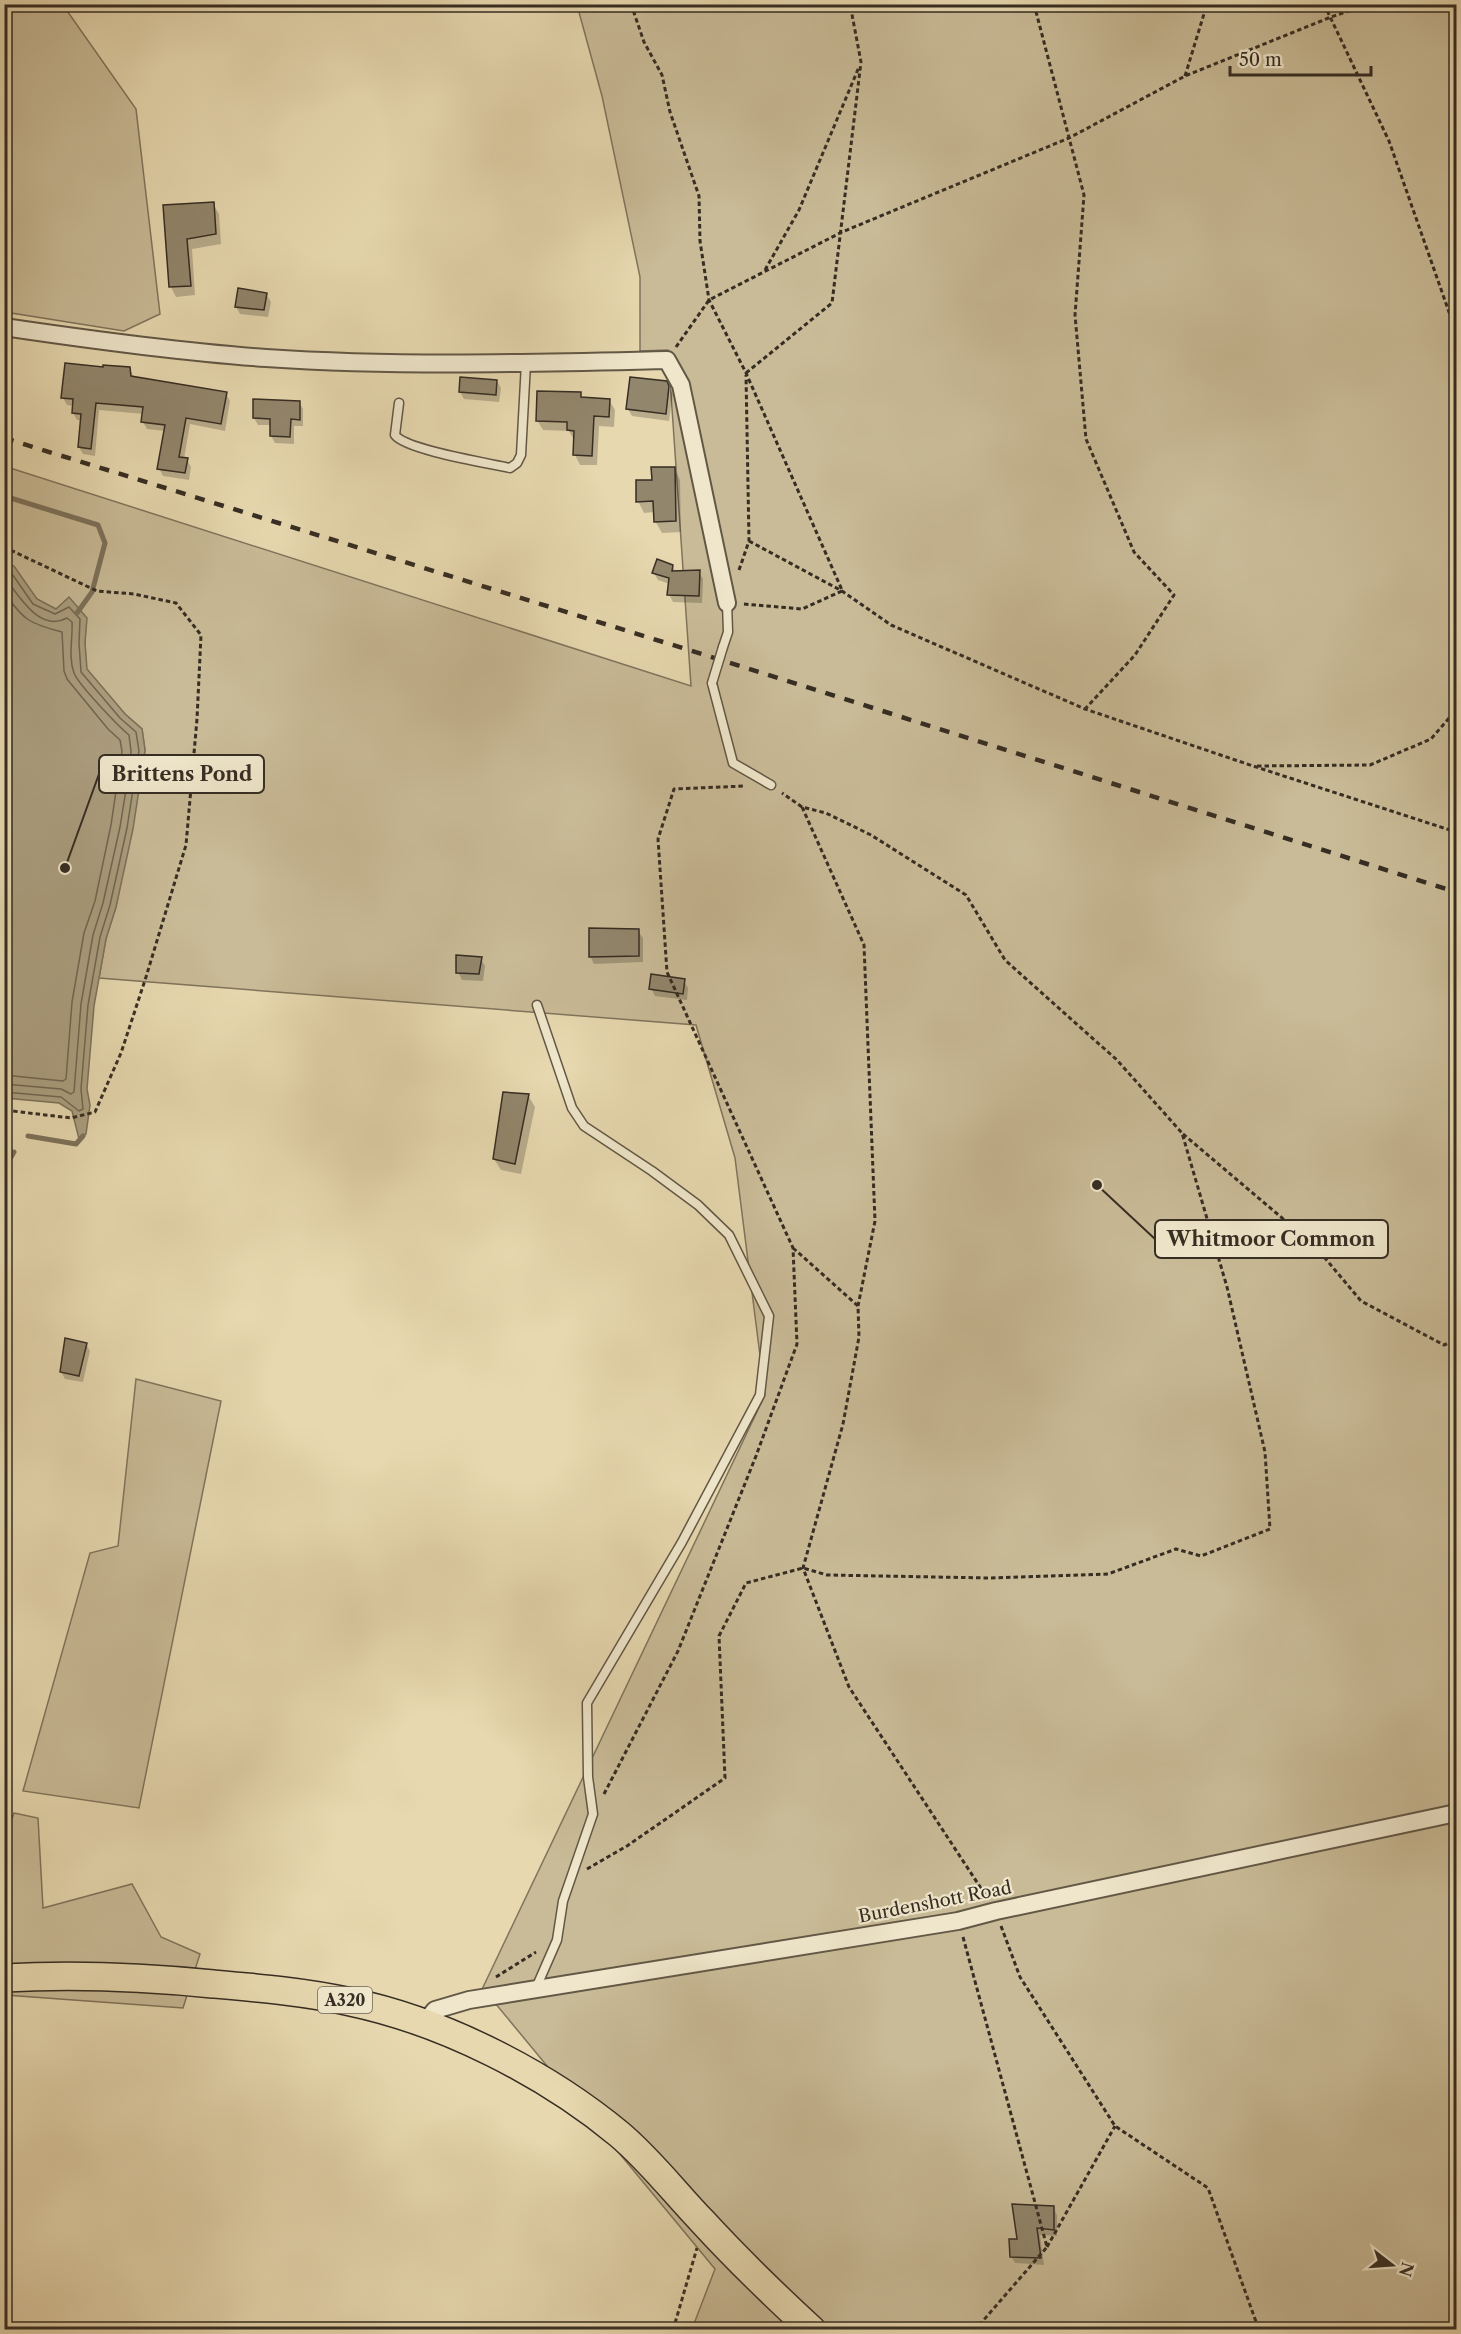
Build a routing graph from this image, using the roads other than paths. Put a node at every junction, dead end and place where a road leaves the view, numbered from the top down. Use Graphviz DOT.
graph roads {
  1 [pos="4,327"];
  2 [pos="526,363"];
  3 [pos="399,403"];
  4 [pos="727,603"];
  5 [pos="771,785"];
  6 [pos="537,1005"];
  7 [pos="1456,1813"];
  8 [pos="4,1978"];
  9 [pos="536,1989"];
  10 [pos="424,2023"];
  11 [pos="812,2330"];
  1 -- 2 [label="street"];
  2 -- 3 [label="lane"];
  2 -- 4 [label="street"];
  4 -- 5 [label="lane, bridge"];
  6 -- 9 [label="lane"];
  7 -- 9 [label="street, Burdenshott Road"];
  8 -- 10 [label="main road, A320"];
  9 -- 10 [label="street, Burdenshott Road"];
  10 -- 11 [label="main road, A320"];
}
